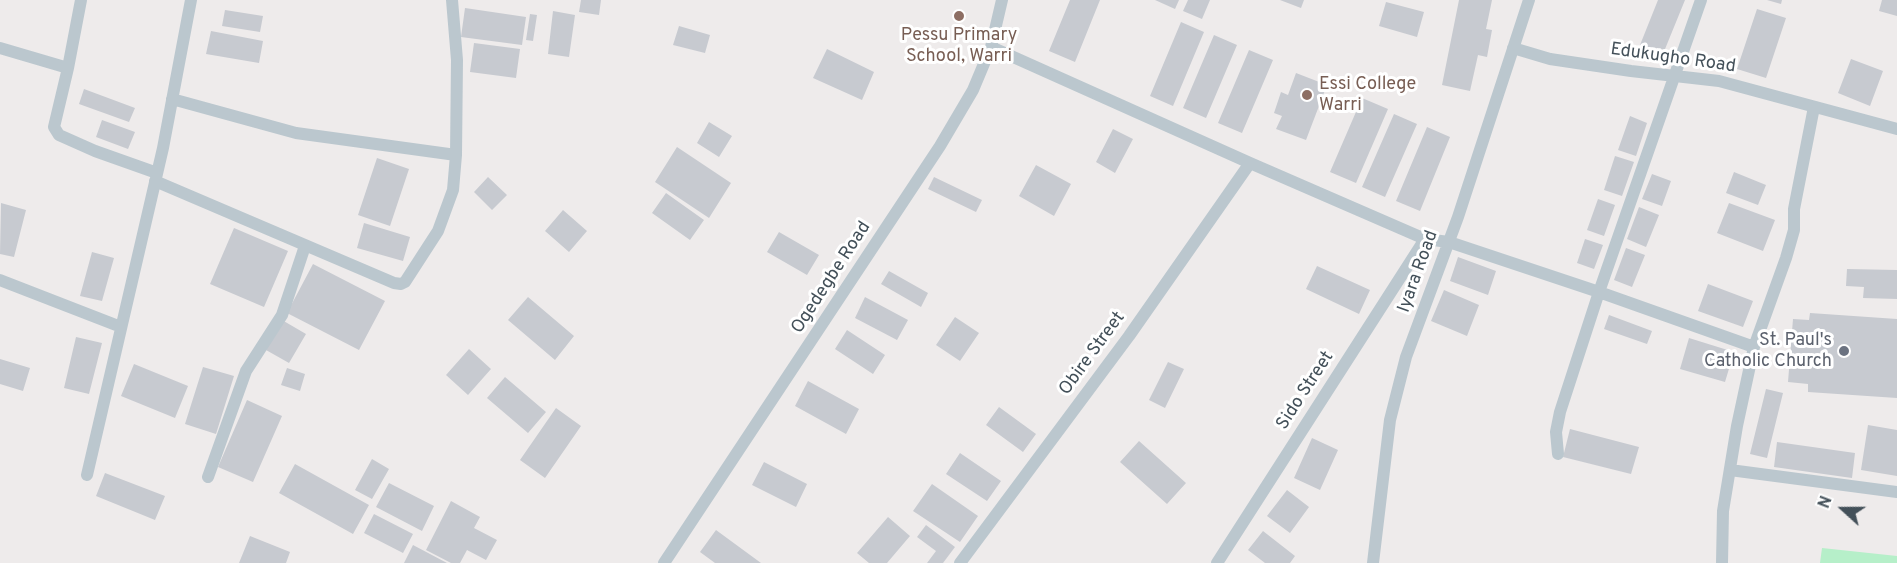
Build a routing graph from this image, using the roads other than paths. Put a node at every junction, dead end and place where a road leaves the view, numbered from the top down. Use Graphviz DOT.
graph roads {
  1 [pos="81,0"];
  2 [pos="191,0"];
  3 [pos="452,0"];
  4 [pos="1002,0"];
  5 [pos="1529,0"];
  6 [pos="1701,0"];
  7 [pos="991,46"];
  8 [pos="0,48"];
  9 [pos="1513,48"];
  10 [pos="68,68"];
  11 [pos="1674,76"];
  12 [pos="172,99"];
  13 [pos="1814,107"];
  14 [pos="1897,129"];
  15 [pos="456,155"];
  16 [pos="1250,163"];
  17 [pos="156,177"];
  18 [pos="1425,238"];
  19 [pos="1449,242"];
  20 [pos="305,246"];
  21 [pos="0,280"];
  22 [pos="1599,292"];
  23 [pos="121,327"];
  24 [pos="1754,347"];
  25 [pos="1558,454"];
  26 [pos="1730,470"];
  27 [pos="87,475"];
  28 [pos="208,477"];
  29 [pos="1897,492"];
  30 [pos="664,563"];
  31 [pos="960,563"];
  32 [pos="1217,563"];
  33 [pos="1373,563"];
  34 [pos="1722,563"];
  1 -- 10 [label="street"];
  2 -- 12 [label="street"];
  3 -- 15 [label="street"];
  4 -- 7 [label="street, Ogedegbe Road"];
  5 -- 9 [label="street, Iyara Road"];
  6 -- 11 [label="street"];
  7 -- 16 [label="street"];
  7 -- 30 [label="street, Ogedegbe Road"];
  8 -- 10 [label="street"];
  9 -- 11 [label="street, Edukugho Road"];
  9 -- 19 [label="street, Iyara Road"];
  10 -- 17 [label="street"];
  11 -- 13 [label="street, Edukugho Road"];
  11 -- 22 [label="street"];
  12 -- 15 [label="street"];
  12 -- 17 [label="street"];
  13 -- 14 [label="street, Edukugho Road"];
  13 -- 24 [label="street"];
  15 -- 20 [label="street"];
  16 -- 18 [label="street"];
  16 -- 31 [label="street, Obire Street"];
  17 -- 20 [label="street"];
  17 -- 23 [label="street"];
  18 -- 19 [label="street"];
  18 -- 32 [label="street, Sido Street"];
  19 -- 22 [label="street"];
  19 -- 33 [label="street, Iyara Road"];
  20 -- 28 [label="street"];
  21 -- 23 [label="street"];
  22 -- 24 [label="street"];
  22 -- 25 [label="street"];
  23 -- 27 [label="street"];
  24 -- 26 [label="street"];
  26 -- 29 [label="street"];
  26 -- 34 [label="street"];
}
